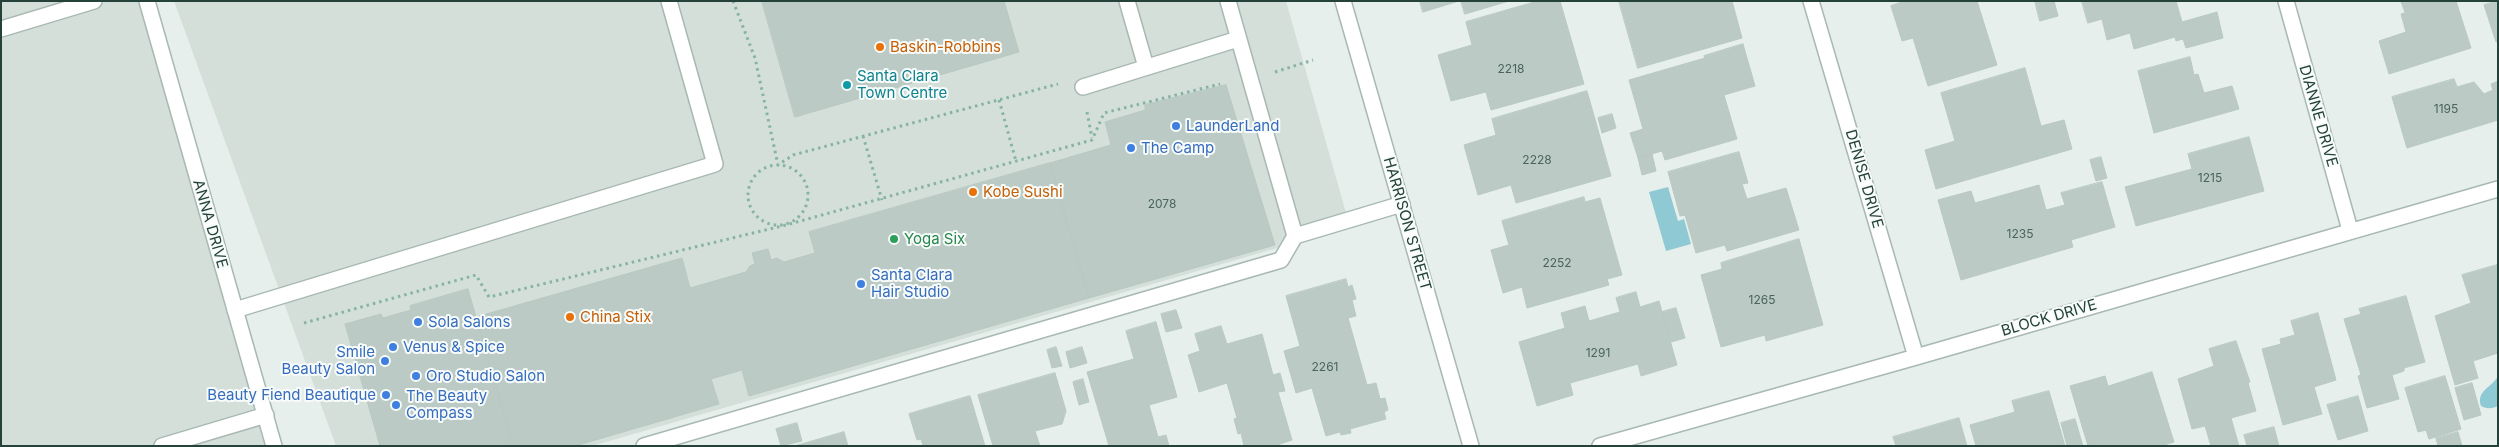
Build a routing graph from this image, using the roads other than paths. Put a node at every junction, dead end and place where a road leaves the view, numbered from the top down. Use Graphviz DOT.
graph roads {
  1 [pos="94,1"];
  2 [pos="147,1"];
  3 [pos="669,1"];
  4 [pos="1127,1"];
  5 [pos="1228,1"];
  6 [pos="1343,1"];
  7 [pos="1812,1"];
  8 [pos="2286,1"];
  9 [pos="1,29"];
  10 [pos="1238,39"];
  11 [pos="1146,67"];
  12 [pos="1083,87"];
  13 [pos="2498,189"];
  14 [pos="1402,204"];
  15 [pos="2350,230"];
  16 [pos="1296,236"];
  17 [pos="235,310"];
  18 [pos="1916,358"];
  19 [pos="266,415"];
  20 [pos="162,446"];
  21 [pos="274,446"];
  22 [pos="644,446"];
  23 [pos="1472,446"];
  24 [pos="1600,446"];
  1 -- 9 [label="street"];
  2 -- 17 [label="street, ANNA DRIVE"];
  3 -- 17 [label="street"];
  4 -- 11 [label="street"];
  5 -- 10 [label="street"];
  6 -- 14 [label="street, HARRISON STREET"];
  7 -- 18 [label="street, DENISE DRIVE"];
  8 -- 15 [label="street, DIANNE DRIVE"];
  10 -- 11 [label="street"];
  10 -- 16 [label="street"];
  11 -- 12 [label="street"];
  13 -- 15 [label="street, BLOCK DRIVE"];
  14 -- 16 [label="street"];
  14 -- 23 [label="street, HARRISON STREET"];
  15 -- 18 [label="street, BLOCK DRIVE"];
  16 -- 22 [label="street"];
  17 -- 19 [label="street, ANNA DRIVE"];
  18 -- 24 [label="street, BLOCK DRIVE"];
  19 -- 20 [label="street"];
  19 -- 21 [label="street, ANNA DRIVE"];
}
